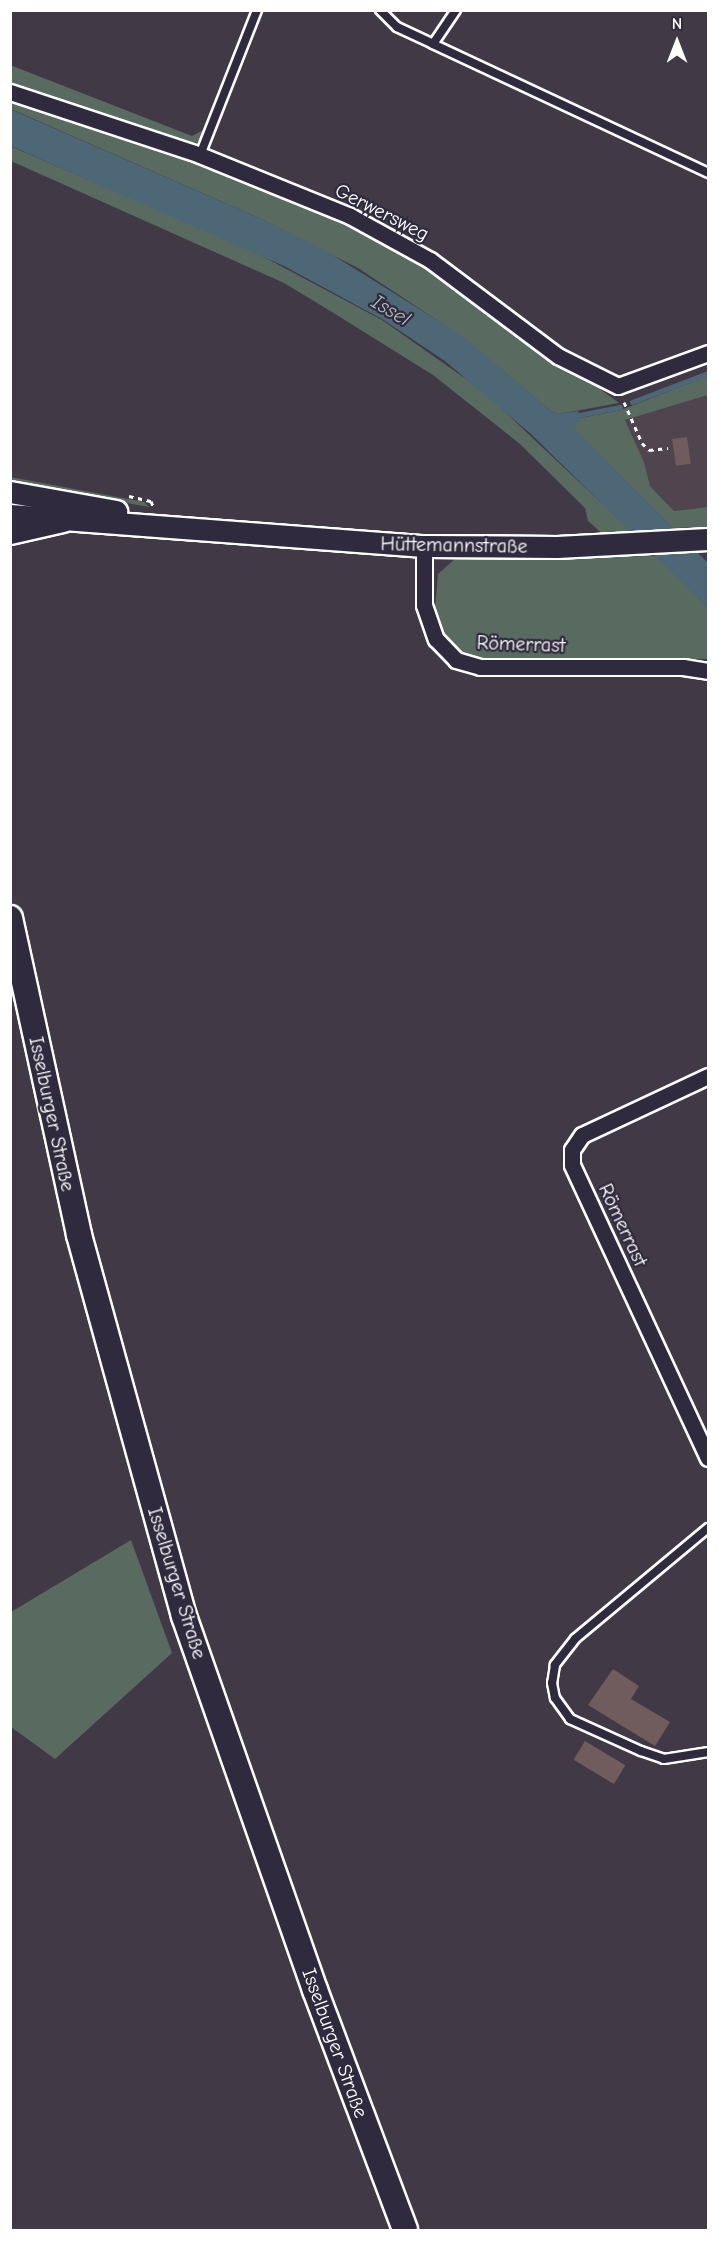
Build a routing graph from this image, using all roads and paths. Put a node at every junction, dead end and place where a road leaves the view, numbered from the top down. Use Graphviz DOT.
graph roads {
  1 [pos="257,10"];
  2 [pos="380,10"];
  3 [pos="456,10"];
  4 [pos="433,44"];
  5 [pos="10,92"];
  6 [pos="200,155"];
  7 [pos="708,173"];
  8 [pos="708,353"];
  9 [pos="618,386"];
  10 [pos="668,448"];
  11 [pos="10,492"];
  12 [pos="10,515"];
  13 [pos="63,520"];
  14 [pos="199,527"];
  15 [pos="10,532"];
  16 [pos="708,539"];
  17 [pos="424,546"];
  18 [pos="708,670"];
  19 [pos="10,918"];
  20 [pos="708,1076"];
  21 [pos="708,1458"];
  22 [pos="708,1528"];
  23 [pos="708,1752"];
  24 [pos="405,2230"];
  1 -- 6 [label="lane"];
  2 -- 4 [label="lane"];
  3 -- 4 [label="lane"];
  4 -- 7 [label="lane"];
  5 -- 6 [label="street, Gerwersweg"];
  6 -- 9 [label="street, Gerwersweg"];
  8 -- 9 [label="street"];
  9 -- 10 [label="path"];
  11 -- 14 [label="main road, Hüttemannstraße"];
  12 -- 13 [label="main road, Hüttemannstraße"];
  13 -- 14 [label="main road, Hüttemannstraße"];
  13 -- 15 [label="main road"];
  14 -- 17 [label="main road, Hüttemannstraße"];
  16 -- 17 [label="main road, Hüttemannstraße"];
  17 -- 18 [label="street, Römerrast"];
  19 -- 24 [label="main road, Isselburger Straße"];
  20 -- 21 [label="street, Römerrast"];
  22 -- 23 [label="lane"];
}
